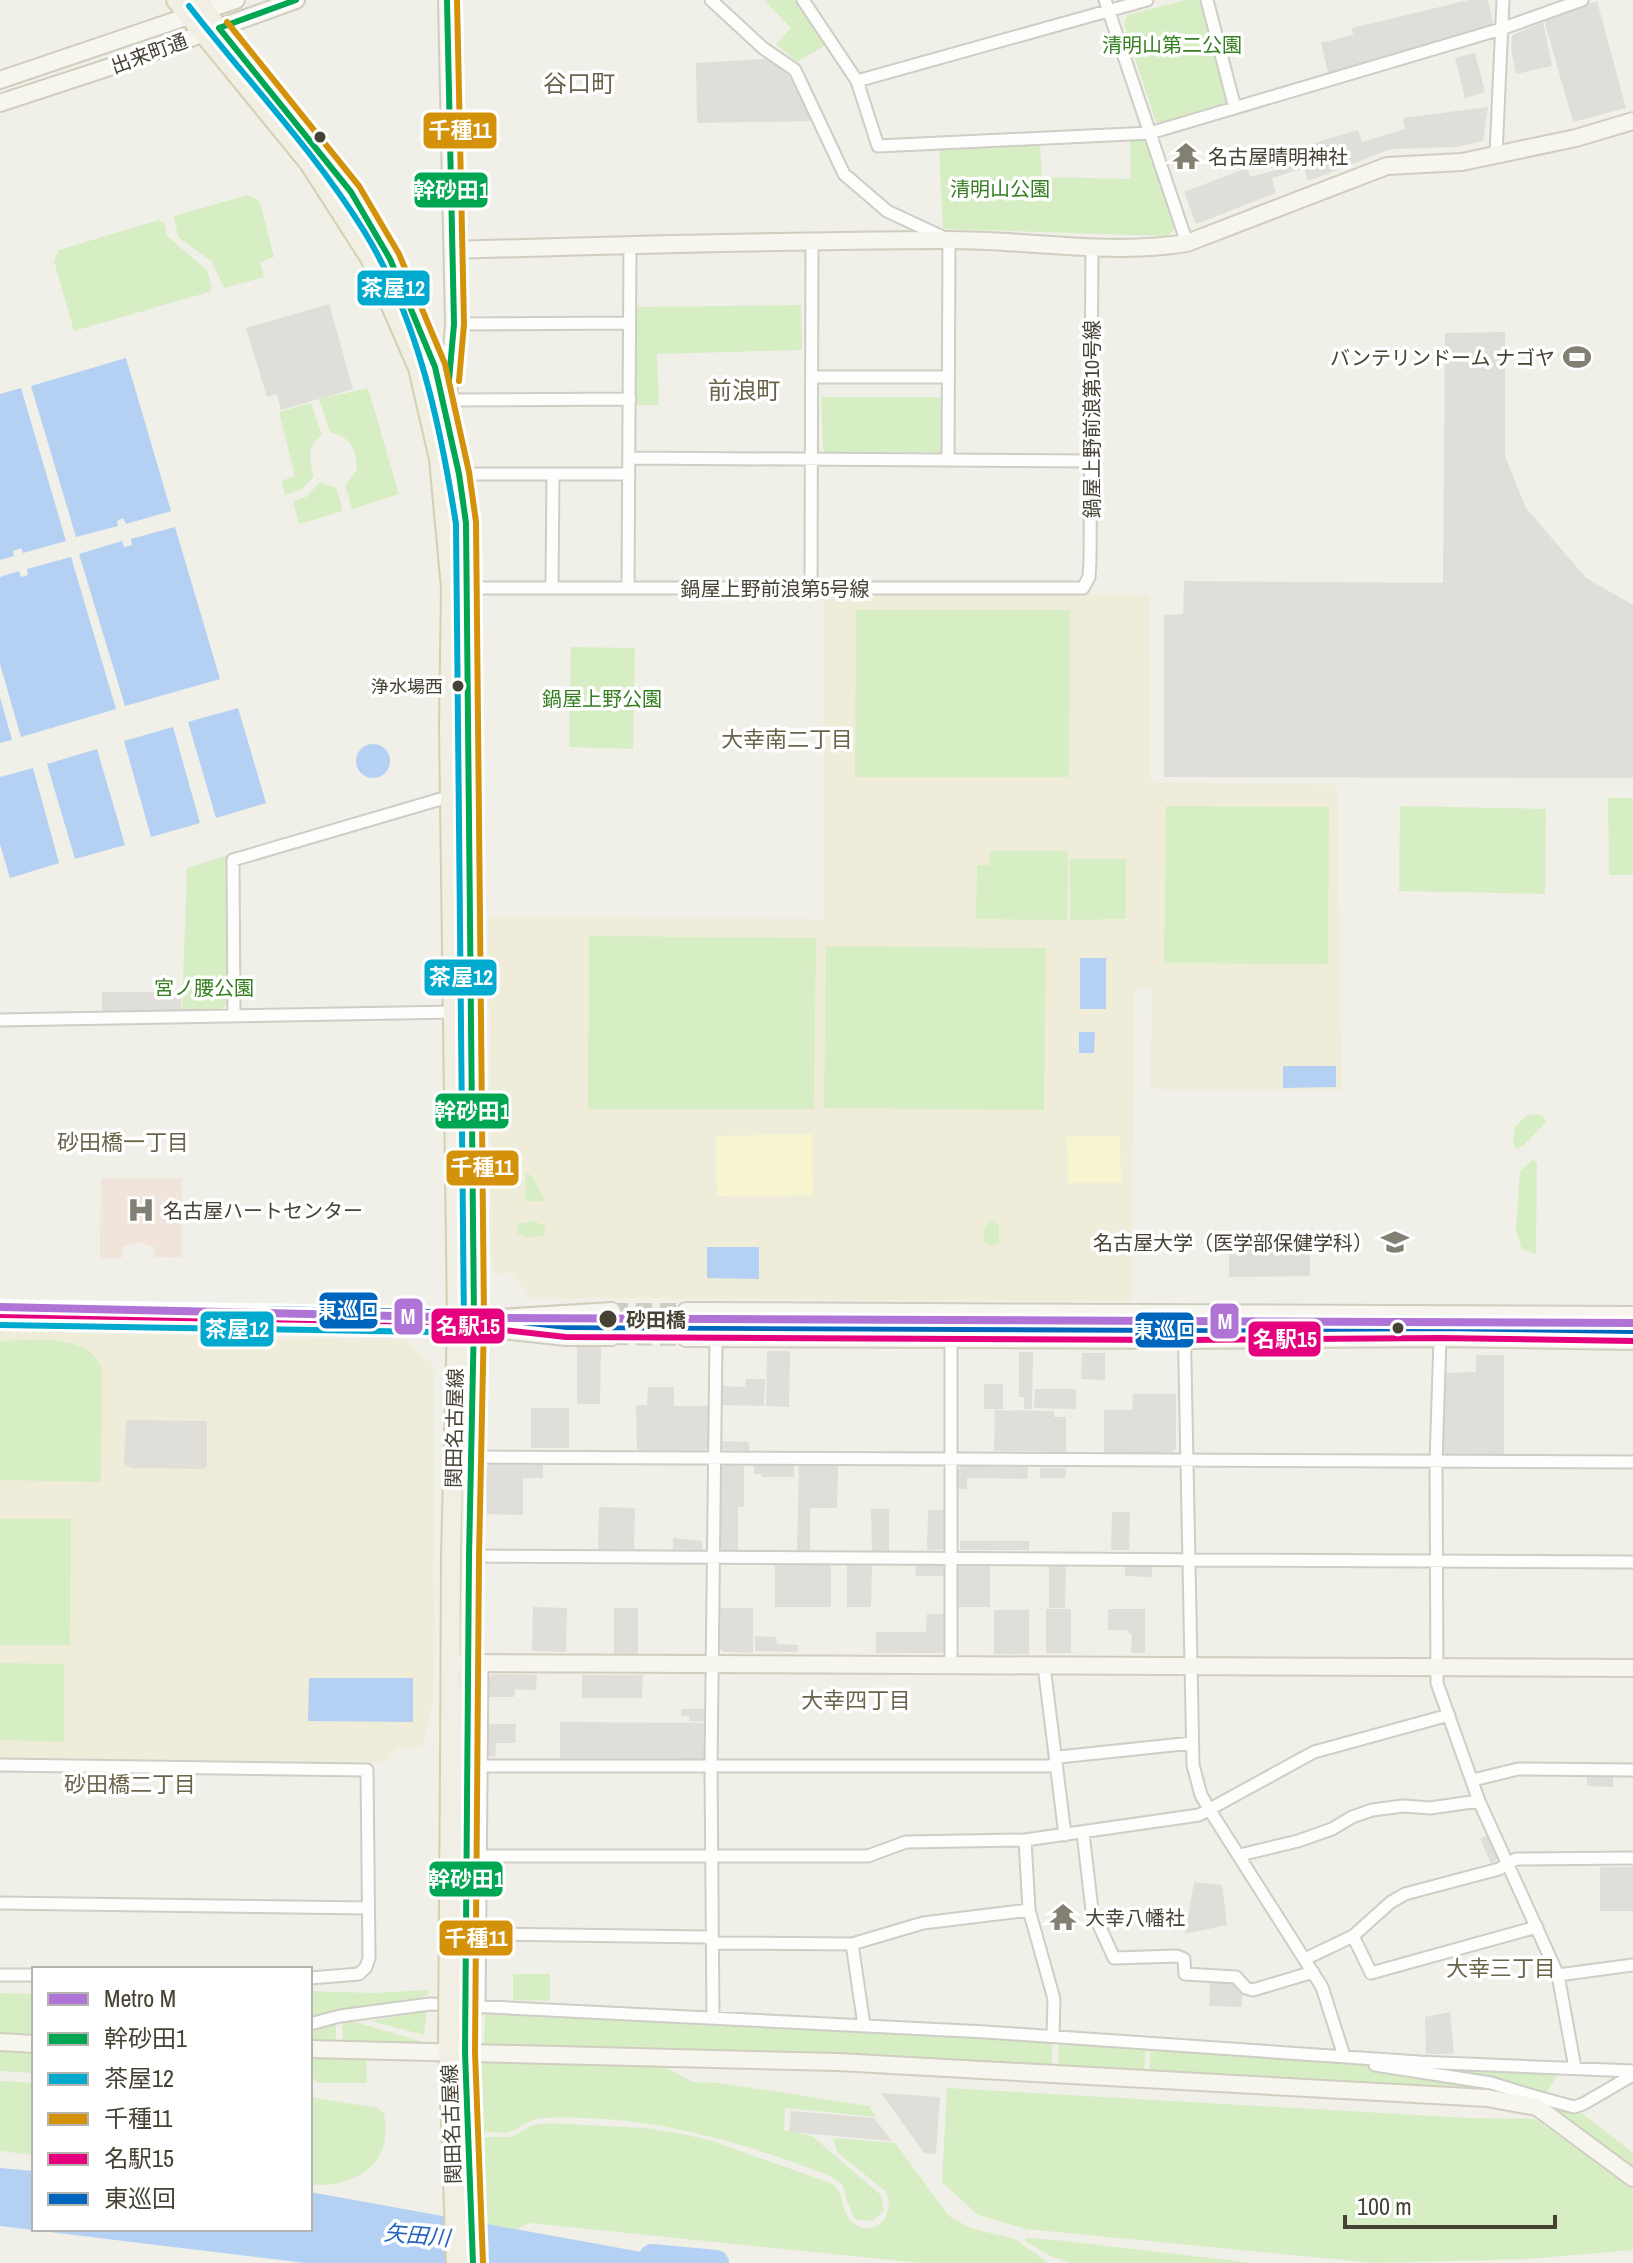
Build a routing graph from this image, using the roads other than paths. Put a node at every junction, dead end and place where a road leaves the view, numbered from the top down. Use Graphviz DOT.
graph roads {
  1 [pos="176,0"];
  2 [pos="236,0"];
  3 [pos="296,0"];
  4 [pos="447,0"];
  5 [pos="711,0"];
  6 [pos="803,0"];
  7 [pos="1147,0"];
  8 [pos="1207,0"];
  9 [pos="1503,0"];
  10 [pos="1582,0"];
  11 [pos="1106,5"];
  12 [pos="197,10"];
  13 [pos="1501,29"];
  14 [pos="212,30"];
  15 [pos="0,80"];
  16 [pos="857,81"];
  17 [pos="0,103"];
  18 [pos="1235,108"];
  19 [pos="1633,121"];
  20 [pos="1150,133"];
  21 [pos="1496,154"];
  22 [pos="949,240"];
  23 [pos="812,243"];
  24 [pos="1187,243"];
  25 [pos="630,246"];
  26 [pos="1092,248"];
  27 [pos="454,250"];
  28 [pos="629,323"];
  29 [pos="454,324"];
  30 [pos="812,377"];
  31 [pos="948,377"];
  32 [pos="630,399"];
  33 [pos="442,412"];
  34 [pos="629,458"];
  35 [pos="811,459"];
  36 [pos="948,459"];
  37 [pos="1090,461"];
  38 [pos="459,474"];
  39 [pos="553,474"];
  40 [pos="629,474"];
  41 [pos="552,587"];
  42 [pos="628,587"];
  43 [pos="459,588"];
  44 [pos="811,588"];
  45 [pos="1083,588"];
  46 [pos="451,796"];
  47 [pos="452,1012"];
  48 [pos="472,1012"];
  49 [pos="234,1016"];
  50 [pos="0,1020"];
  51 [pos="612,1311"];
  52 [pos="686,1311"];
  53 [pos="1184,1313"];
  54 [pos="0,1315"];
  55 [pos="1633,1315"];
  56 [pos="465,1323"];
  57 [pos="612,1337"];
  58 [pos="686,1338"];
  59 [pos="716,1338"];
  60 [pos="1440,1338"];
  61 [pos="951,1339"];
  62 [pos="1185,1340"];
  63 [pos="1633,1341"];
  64 [pos="470,1457"];
  65 [pos="713,1459"];
  66 [pos="951,1460"];
  67 [pos="1188,1460"];
  68 [pos="1436,1462"];
  69 [pos="1633,1462"];
  70 [pos="460,1556"];
  71 [pos="714,1558"];
  72 [pos="950,1560"];
  73 [pos="1188,1560"];
  74 [pos="1436,1562"];
  75 [pos="1633,1562"];
  76 [pos="467,1663"];
  77 [pos="713,1665"];
  78 [pos="951,1665"];
  79 [pos="1044,1666"];
  80 [pos="1191,1667"];
  81 [pos="1435,1667"];
  82 [pos="1633,1668"];
  83 [pos="1449,1715"];
  84 [pos="1192,1743"];
  85 [pos="1054,1763"];
  86 [pos="0,1765"];
  87 [pos="711,1766"];
  88 [pos="465,1767"];
  89 [pos="1633,1770"];
  90 [pos="1473,1780"];
  91 [pos="1479,1801"];
  92 [pos="1209,1809"];
  93 [pos="1083,1833"];
  94 [pos="1065,1835"];
  95 [pos="1025,1840"];
  96 [pos="711,1855"];
  97 [pos="1240,1855"];
  98 [pos="480,1856"];
  99 [pos="1633,1858"];
  100 [pos="1508,1863"];
  101 [pos="0,1903"];
  102 [pos="368,1908"];
  103 [pos="1029,1910"];
  104 [pos="1537,1927"];
  105 [pos="480,1934"];
  106 [pos="1353,1936"];
  107 [pos="711,1939"];
  108 [pos="852,1944"];
  109 [pos="1305,1959"];
  110 [pos="1633,1965"];
  111 [pos="1313,1972"];
  112 [pos="0,1975"];
  113 [pos="32,1975"];
  114 [pos="1558,1975"];
  115 [pos="312,1978"];
  116 [pos="479,2007"];
  117 [pos="713,2017"];
  118 [pos="312,2023"];
  119 [pos="864,2025"];
  120 [pos="1053,2036"];
  121 [pos="0,2042"];
  122 [pos="32,2044"];
  123 [pos="312,2049"];
  124 [pos="457,2052"];
  125 [pos="1344,2056"];
  126 [pos="1575,2068"];
  127 [pos="1633,2073"];
  128 [pos="1533,2101"];
  129 [pos="1633,2178"];
  130 [pos="456,2263"];
  131 [pos="473,2263"];
  1 -- 12 [label="main road, 関田名古屋線"];
  2 -- 12 [label="street, 出来町通"];
  3 -- 14 [label="street, 出来町通"];
  4 -- 27 [label="street"];
  5 -- 22 [label="street"];
  6 -- 16 [label="street"];
  7 -- 11 [label="street"];
  8 -- 18 [label="street"];
  9 -- 13 [label="street"];
  10 -- 13 [label="street"];
  11 -- 16 [label="street"];
  11 -- 20 [label="street"];
  12 -- 14 [label="main road, 関田名古屋線"];
  12 -- 15 [label="street, 出来町通"];
  13 -- 18 [label="street"];
  13 -- 21 [label="street"];
  14 -- 17 [label="street, 出来町通"];
  14 -- 33 [label="main road, 関田名古屋線"];
  16 -- 20 [label="street"];
  18 -- 20 [label="street"];
  19 -- 21 [label="street"];
  20 -- 24 [label="street"];
  21 -- 24 [label="street"];
  22 -- 23 [label="street"];
  22 -- 26 [label="street"];
  22 -- 31 [label="street"];
  23 -- 25 [label="street"];
  23 -- 30 [label="street"];
  24 -- 26 [label="street"];
  25 -- 27 [label="street"];
  25 -- 28 [label="street"];
  26 -- 37 [label="street, 鍋屋上野前浪第10号線"];
  27 -- 29 [label="street"];
  28 -- 29 [label="street"];
  28 -- 32 [label="street"];
  29 -- 33 [label="street"];
  30 -- 31 [label="street"];
  30 -- 35 [label="street"];
  31 -- 36 [label="street"];
  32 -- 33 [label="street"];
  32 -- 34 [label="street"];
  33 -- 38 [label="main road, 関田名古屋線"];
  33 -- 43 [label="main road, 関田名古屋線"];
  34 -- 35 [label="street"];
  34 -- 40 [label="street"];
  35 -- 36 [label="street"];
  35 -- 44 [label="street"];
  36 -- 37 [label="street"];
  37 -- 45 [label="street, 鍋屋上野前浪第10号線"];
  38 -- 39 [label="street"];
  38 -- 43 [label="main road, 関田名古屋線"];
  39 -- 40 [label="street"];
  39 -- 41 [label="street"];
  40 -- 42 [label="street"];
  41 -- 42 [label="street, 鍋屋上野前浪第5号線"];
  41 -- 43 [label="street, 鍋屋上野前浪第5号線"];
  42 -- 44 [label="street, 鍋屋上野前浪第5号線"];
  43 -- 46 [label="main road, 関田名古屋線"];
  43 -- 48 [label="main road, 関田名古屋線"];
  44 -- 45 [label="street, 鍋屋上野前浪第5号線"];
  46 -- 47 [label="main road, 関田名古屋線"];
  46 -- 49 [label="street"];
  47 -- 48 [label="street"];
  47 -- 49 [label="street"];
  47 -- 56 [label="main road, 関田名古屋線"];
  48 -- 56 [label="main road, 関田名古屋線"];
  49 -- 50 [label="street"];
  51 -- 56 [label="street"];
  52 -- 53 [label="street"];
  53 -- 55 [label="street"];
  53 -- 62 [label="street"];
  54 -- 56 [label="street"];
  56 -- 57 [label="street"];
  56 -- 64 [label="main road, 関田名古屋線"];
  56 -- 70 [label="main road, 関田名古屋線"];
  58 -- 59 [label="street"];
  59 -- 61 [label="street"];
  59 -- 65 [label="street"];
  60 -- 62 [label="street"];
  60 -- 63 [label="street"];
  60 -- 68 [label="street"];
  61 -- 62 [label="street"];
  61 -- 66 [label="street"];
  62 -- 67 [label="street"];
  64 -- 65 [label="street"];
  64 -- 70 [label="main road, 関田名古屋線"];
  65 -- 66 [label="street"];
  65 -- 71 [label="street"];
  66 -- 67 [label="street"];
  66 -- 72 [label="street"];
  67 -- 68 [label="street"];
  67 -- 73 [label="street"];
  68 -- 69 [label="street"];
  68 -- 74 [label="street"];
  70 -- 71 [label="street"];
  70 -- 76 [label="main road, 関田名古屋線"];
  71 -- 72 [label="street"];
  71 -- 77 [label="street"];
  72 -- 73 [label="street"];
  72 -- 78 [label="street"];
  73 -- 74 [label="street"];
  73 -- 80 [label="street"];
  74 -- 75 [label="street"];
  74 -- 81 [label="street"];
  76 -- 77 [label="street"];
  76 -- 88 [label="main road, 関田名古屋線"];
  76 -- 88 [label="street"];
  77 -- 78 [label="street"];
  77 -- 87 [label="street"];
  78 -- 79 [label="street"];
  79 -- 80 [label="street"];
  79 -- 85 [label="street"];
  80 -- 81 [label="street"];
  80 -- 84 [label="street"];
  81 -- 82 [label="street"];
  81 -- 83 [label="street"];
  83 -- 90 [label="street"];
  83 -- 92 [label="street"];
  84 -- 85 [label="street"];
  84 -- 92 [label="street"];
  85 -- 87 [label="street"];
  85 -- 94 [label="street"];
  86 -- 102 [label="street"];
  87 -- 88 [label="street"];
  87 -- 96 [label="street"];
  88 -- 98 [label="street"];
  88 -- 124 [label="main road, 関田名古屋線, bridge"];
  89 -- 90 [label="street"];
  90 -- 91 [label="street"];
  91 -- 97 [label="street"];
  91 -- 100 [label="street"];
  92 -- 93 [label="street"];
  92 -- 97 [label="street"];
  93 -- 94 [label="street"];
  93 -- 111 [label="street"];
  94 -- 95 [label="street"];
  95 -- 96 [label="street"];
  95 -- 103 [label="street"];
  96 -- 98 [label="street"];
  96 -- 107 [label="street"];
  97 -- 109 [label="street"];
  98 -- 105 [label="street"];
  99 -- 100 [label="street"];
  100 -- 104 [label="street"];
  100 -- 106 [label="street"];
  101 -- 102 [label="street"];
  102 -- 115 [label="street"];
  103 -- 108 [label="street"];
  103 -- 120 [label="street"];
  104 -- 106 [label="street"];
  104 -- 114 [label="street"];
  105 -- 107 [label="street"];
  105 -- 116 [label="street"];
  106 -- 109 [label="street"];
  107 -- 108 [label="street"];
  107 -- 117 [label="street"];
  108 -- 119 [label="street"];
  109 -- 111 [label="street"];
  110 -- 114 [label="street"];
  111 -- 125 [label="street"];
  112 -- 113 [label="street"];
  114 -- 126 [label="street"];
  116 -- 117 [label="street"];
  116 -- 118 [label="street"];
  117 -- 119 [label="street"];
  119 -- 120 [label="street"];
  120 -- 125 [label="street"];
  121 -- 122 [label="street"];
  123 -- 124 [label="street"];
  124 -- 128 [label="street"];
  124 -- 130 [label="main road, 関田名古屋線"];
  124 -- 131 [label="main road, 関田名古屋線"];
  125 -- 126 [label="street"];
  125 -- 128 [label="street"];
  126 -- 127 [label="street"];
  127 -- 128 [label="street"];
  128 -- 129 [label="street"];
}
